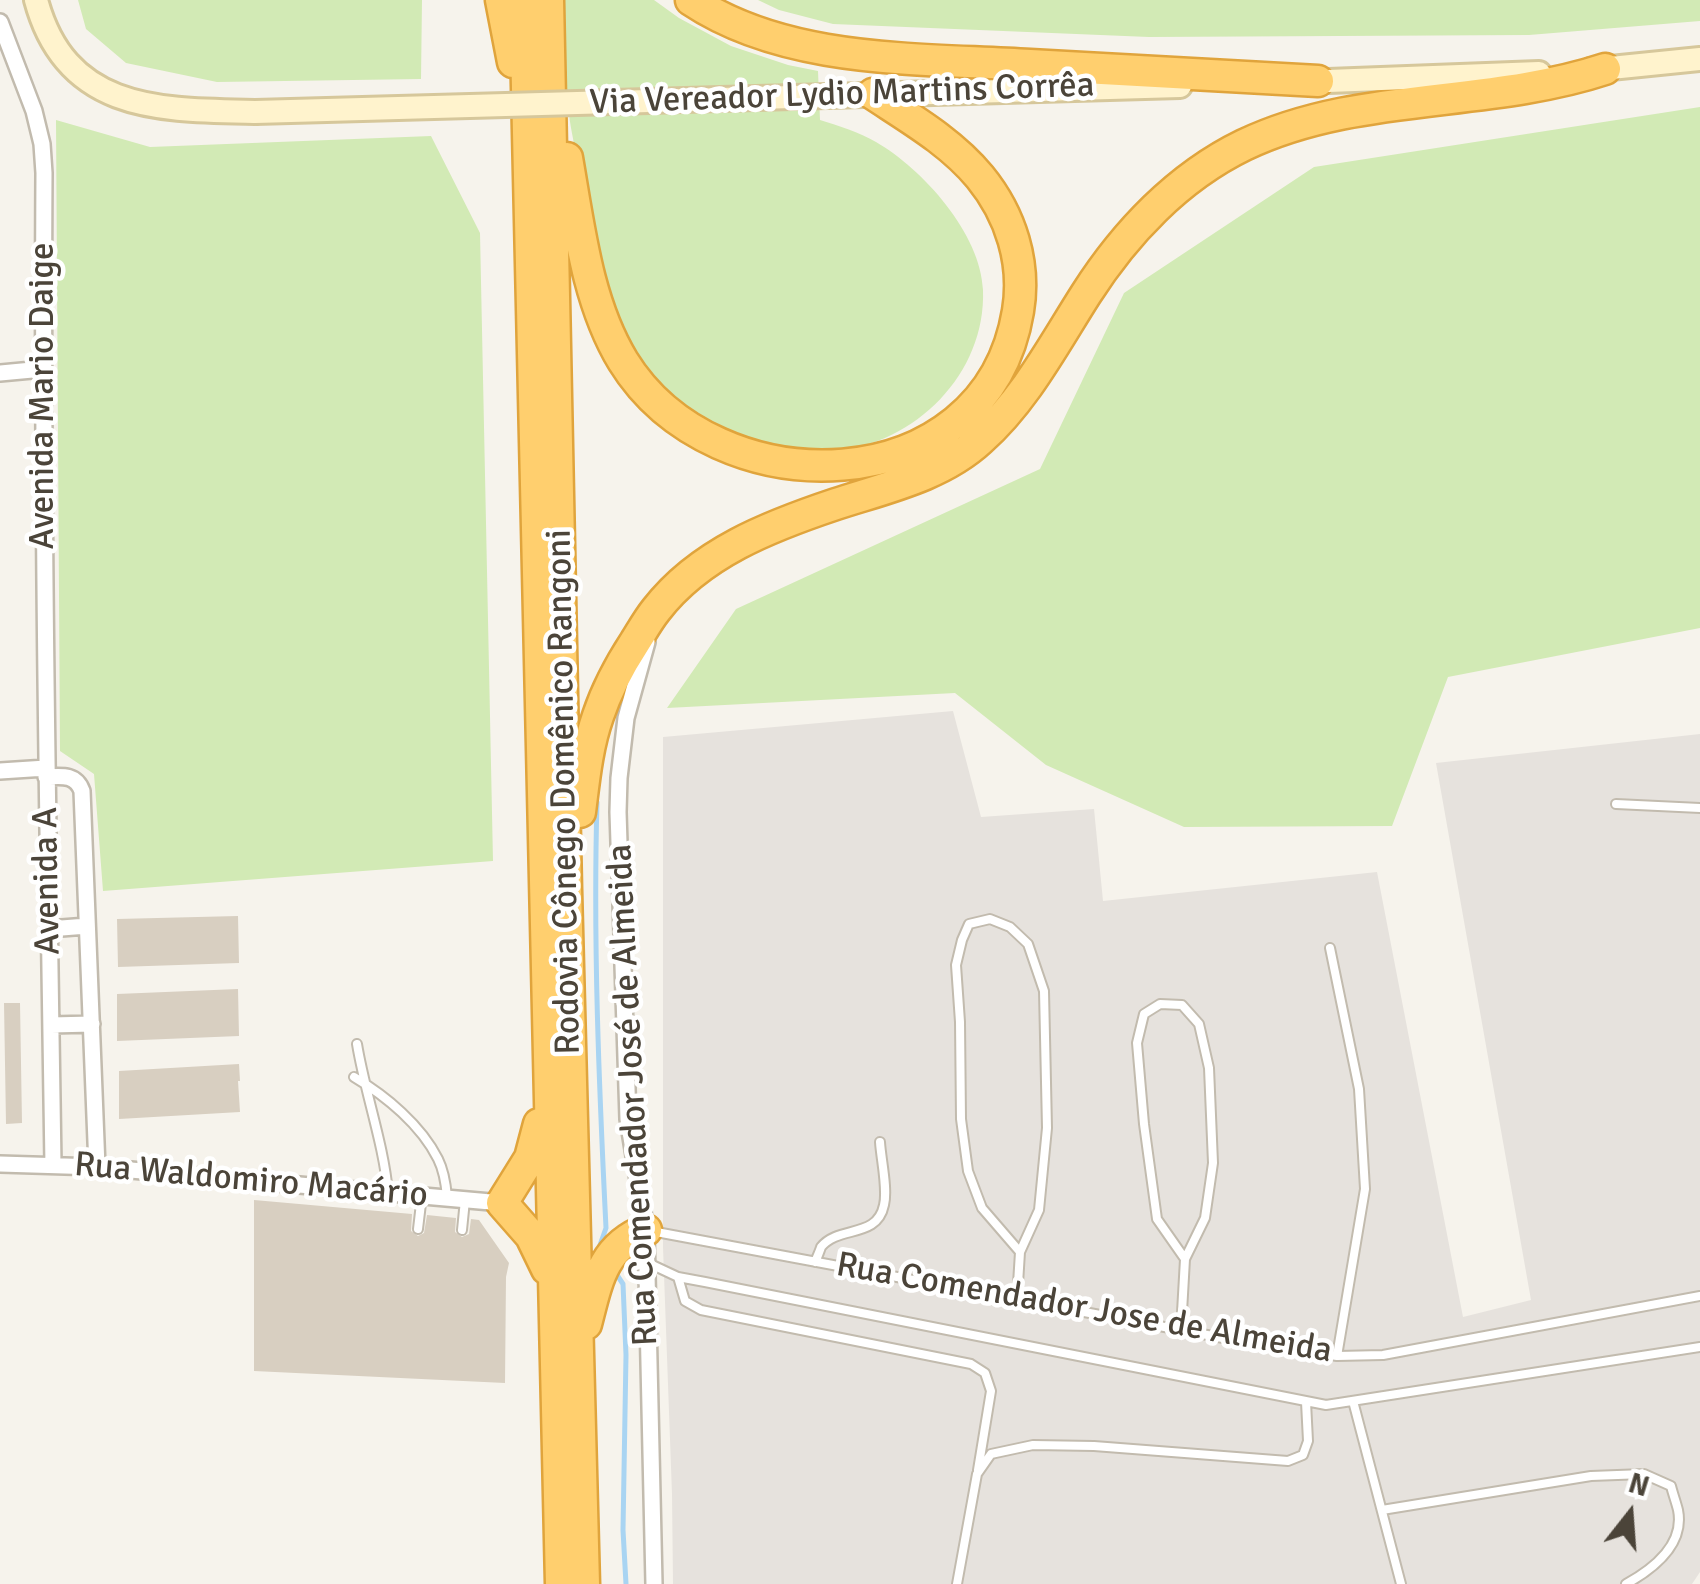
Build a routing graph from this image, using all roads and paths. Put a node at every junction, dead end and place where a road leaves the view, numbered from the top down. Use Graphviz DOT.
graph roads {
  1 [pos="36,0"];
  2 [pos="501,0"];
  3 [pos="525,0"];
  4 [pos="548,0"];
  5 [pos="691,0"];
  6 [pos="0,22"];
  7 [pos="1700,59"];
  8 [pos="1605,68"];
  9 [pos="539,76"];
  10 [pos="1318,82"];
  11 [pos="873,94"];
  12 [pos="43,369"];
  13 [pos="0,373"];
  14 [pos="656,609"];
  15 [pos="0,771"];
  16 [pos="46,773"];
  17 [pos="1616,804"];
  18 [pos="1700,808"];
  19 [pos="566,889"];
  20 [pos="88,926"];
  21 [pos="49,929"];
  22 [pos="1330,948"];
  23 [pos="92,1024"];
  24 [pos="51,1025"];
  25 [pos="358,1044"];
  26 [pos="359,1079"];
  27 [pos="548,1082"];
  28 [pos="880,1142"];
  29 [pos="0,1164"];
  30 [pos="53,1165"];
  31 [pos="98,1167"];
  32 [pos="388,1192"];
  33 [pos="422,1195"];
  34 [pos="447,1198"];
  35 [pos="465,1199"];
  36 [pos="502,1204"];
  37 [pos="418,1229"];
  38 [pos="462,1230"];
  39 [pos="646,1230"];
  40 [pos="1020,1252"];
  41 [pos="1185,1258"];
  42 [pos="646,1262"];
  43 [pos="815,1262"];
  44 [pos="678,1277"];
  45 [pos="553,1280"];
  46 [pos="1700,1296"];
  47 [pos="1016,1300"];
  48 [pos="1181,1330"];
  49 [pos="1700,1347"];
  50 [pos="578,1350"];
  51 [pos="1337,1356"];
  52 [pos="1353,1401"];
  53 [pos="1306,1402"];
  54 [pos="977,1474"];
  55 [pos="1382,1510"];
  56 [pos="561,1584"];
  57 [pos="584,1584"];
  58 [pos="654,1584"];
  59 [pos="957,1584"];
  60 [pos="1401,1584"];
  61 [pos="1626,1584"];
  1 -- 11 [label="main road, Via Vereador Lydio Martins Corrêa, bridge"];
  2 -- 9 [label="highway"];
  3 -- 9 [label="highway, Rodovia Cônego Domênico Rangoni"];
  4 -- 9 [label="highway, Rodovia Cônego Domênico Rangoni"];
  5 -- 10 [label="highway"];
  6 -- 12 [label="street, Avenida Mario Daige"];
  7 -- 8 [label="main road, Via Vereador Lydio Martins Corrêa"];
  8 -- 10 [label="main road, Via Vereador Lydio Martins Corrêa"];
  8 -- 14 [label="highway"];
  9 -- 11 [label="highway"];
  9 -- 19 [label="highway, Rodovia Cônego Domênico Rangoni"];
  9 -- 27 [label="highway, Rodovia Cônego Domênico Rangoni"];
  10 -- 11 [label="main road, Via Vereador Lydio Martins Corrêa"];
  12 -- 13 [label="street"];
  12 -- 16 [label="street, Avenida Mario Daige"];
  14 -- 19 [label="highway"];
  14 -- 39 [label="street, Rua Comendador José de Almeida"];
  15 -- 16 [label="street"];
  16 -- 20 [label="street, Avenida A"];
  16 -- 21 [label="street, Avenida A"];
  17 -- 18 [label="lane"];
  19 -- 50 [label="highway, Rodovia Cônego Domênico Rangoni"];
  20 -- 21 [label="street"];
  20 -- 23 [label="street, Avenida A"];
  21 -- 24 [label="street, Avenida A"];
  22 -- 51 [label="lane"];
  23 -- 24 [label="street"];
  23 -- 31 [label="street, Avenida A"];
  24 -- 30 [label="street, Avenida A"];
  25 -- 26 [label="lane"];
  26 -- 32 [label="lane"];
  26 -- 34 [label="lane"];
  27 -- 36 [label="highway"];
  27 -- 45 [label="highway, Rodovia Cônego Domênico Rangoni"];
  28 -- 43 [label="lane"];
  29 -- 30 [label="street, Rua Waldomiro Macário"];
  30 -- 31 [label="street, Rua Waldomiro Macário"];
  31 -- 32 [label="street, Rua Waldomiro Macário"];
  32 -- 33 [label="street, Rua Waldomiro Macário"];
  33 -- 34 [label="street, Rua Waldomiro Macário"];
  33 -- 37 [label="lane"];
  34 -- 35 [label="street, Rua Waldomiro Macário"];
  35 -- 36 [label="street, Rua Waldomiro Macário"];
  35 -- 38 [label="lane"];
  36 -- 45 [label="highway"];
  39 -- 42 [label="street, Rua Comendador José de Almeida"];
  39 -- 43 [label="lane, Rua Comendador Jose de Almeida"];
  39 -- 50 [label="highway"];
  40 -- 40 [label="lane"];
  40 -- 47 [label="lane"];
  41 -- 41 [label="lane"];
  41 -- 48 [label="lane"];
  42 -- 44 [label="lane"];
  42 -- 58 [label="street, Rua Comendador José de Almeida"];
  43 -- 47 [label="lane, Rua Comendador Jose de Almeida"];
  44 -- 53 [label="lane"];
  44 -- 54 [label="lane"];
  45 -- 56 [label="highway, Rodovia Cônego Domênico Rangoni"];
  46 -- 51 [label="lane, Rua Comendador Jose de Almeida"];
  47 -- 48 [label="lane, Rua Comendador Jose de Almeida"];
  48 -- 51 [label="lane, Rua Comendador Jose de Almeida"];
  49 -- 52 [label="lane"];
  50 -- 57 [label="highway, Rodovia Cônego Domênico Rangoni"];
  52 -- 53 [label="lane"];
  52 -- 55 [label="lane"];
  53 -- 54 [label="lane"];
  54 -- 59 [label="lane"];
  55 -- 60 [label="lane"];
  55 -- 61 [label="lane"];
}
